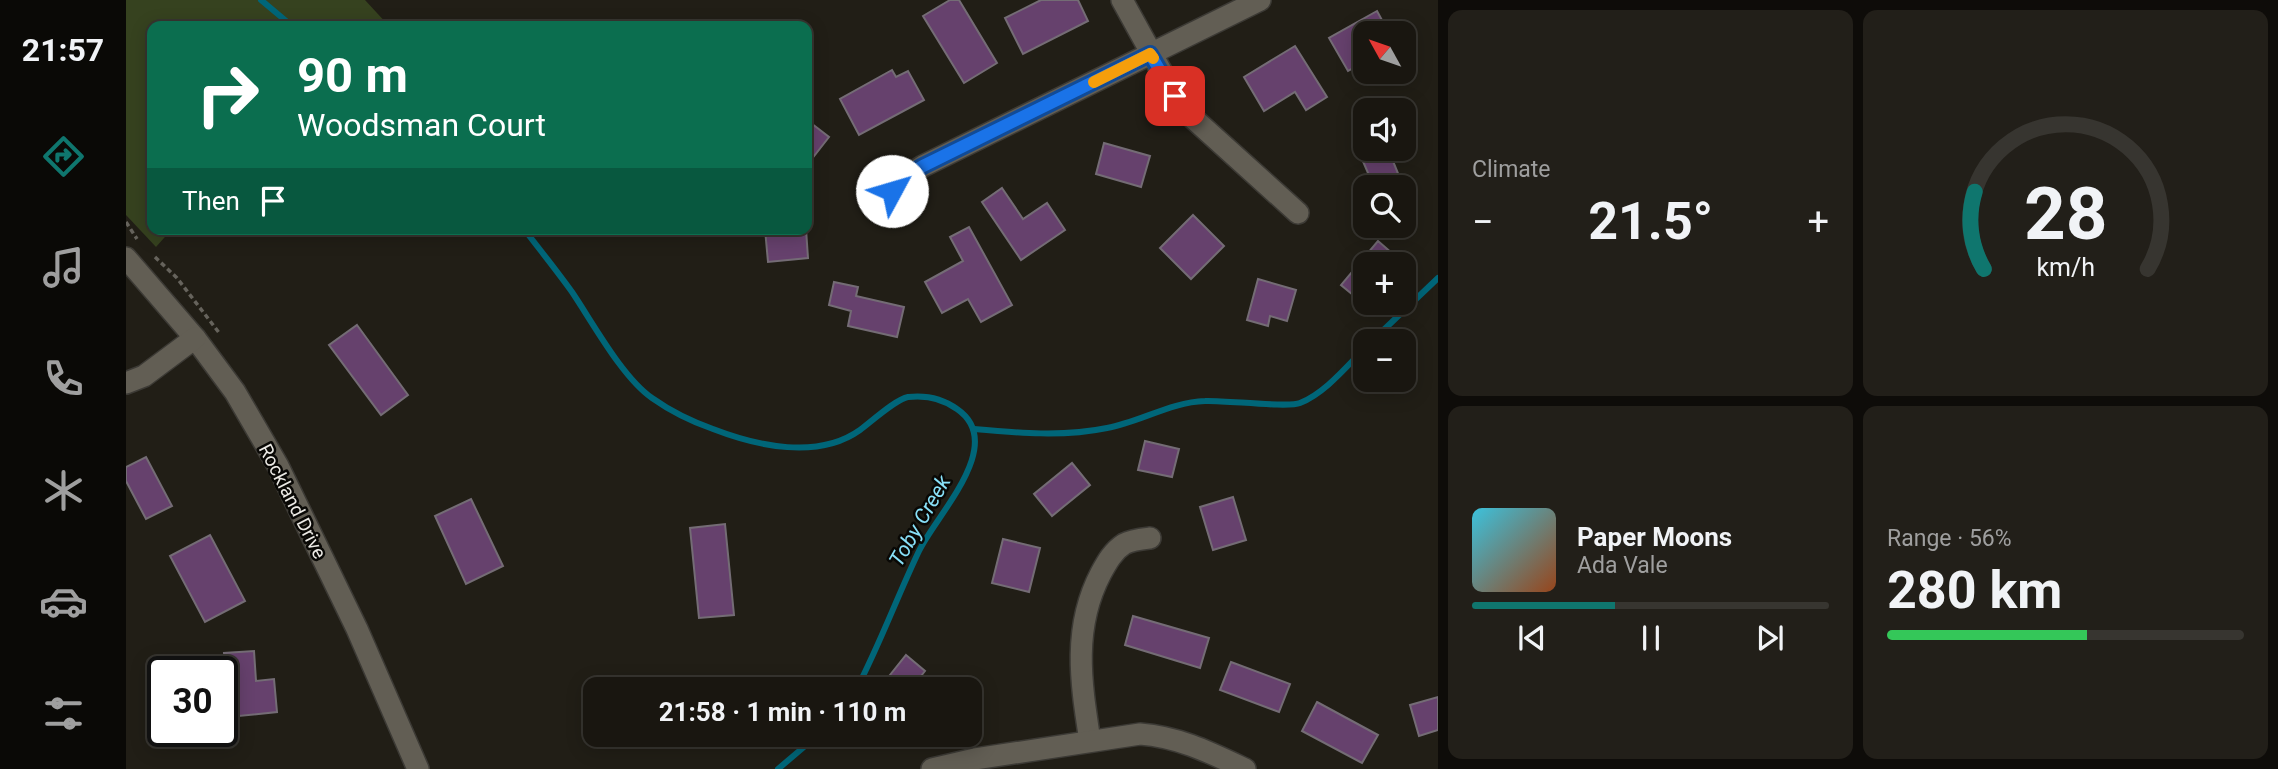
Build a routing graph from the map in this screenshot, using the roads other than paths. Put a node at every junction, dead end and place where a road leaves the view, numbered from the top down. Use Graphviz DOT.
graph roads {
  1 [pos="1122,0"];
  2 [pos="1260,0"];
  3 [pos="1150,54"];
  4 [pos="881,209"];
  5 [pos="1298,213"];
  6 [pos="126,258"];
  7 [pos="195,338"];
  8 [pos="126,383"];
  9 [pos="1150,538"];
  10 [pos="1090,741"];
  11 [pos="418,769"];
  12 [pos="932,769"];
  13 [pos="1245,769"];
  1 -- 3 [label="street"];
  2 -- 3 [label="street"];
  3 -- 4 [label="street"];
  3 -- 5 [label="street"];
  6 -- 7 [label="street, Rockland Drive"];
  7 -- 8 [label="street"];
  7 -- 11 [label="street, Rockland Drive"];
  9 -- 10 [label="street"];
  10 -- 12 [label="street"];
  10 -- 13 [label="street"];
}
